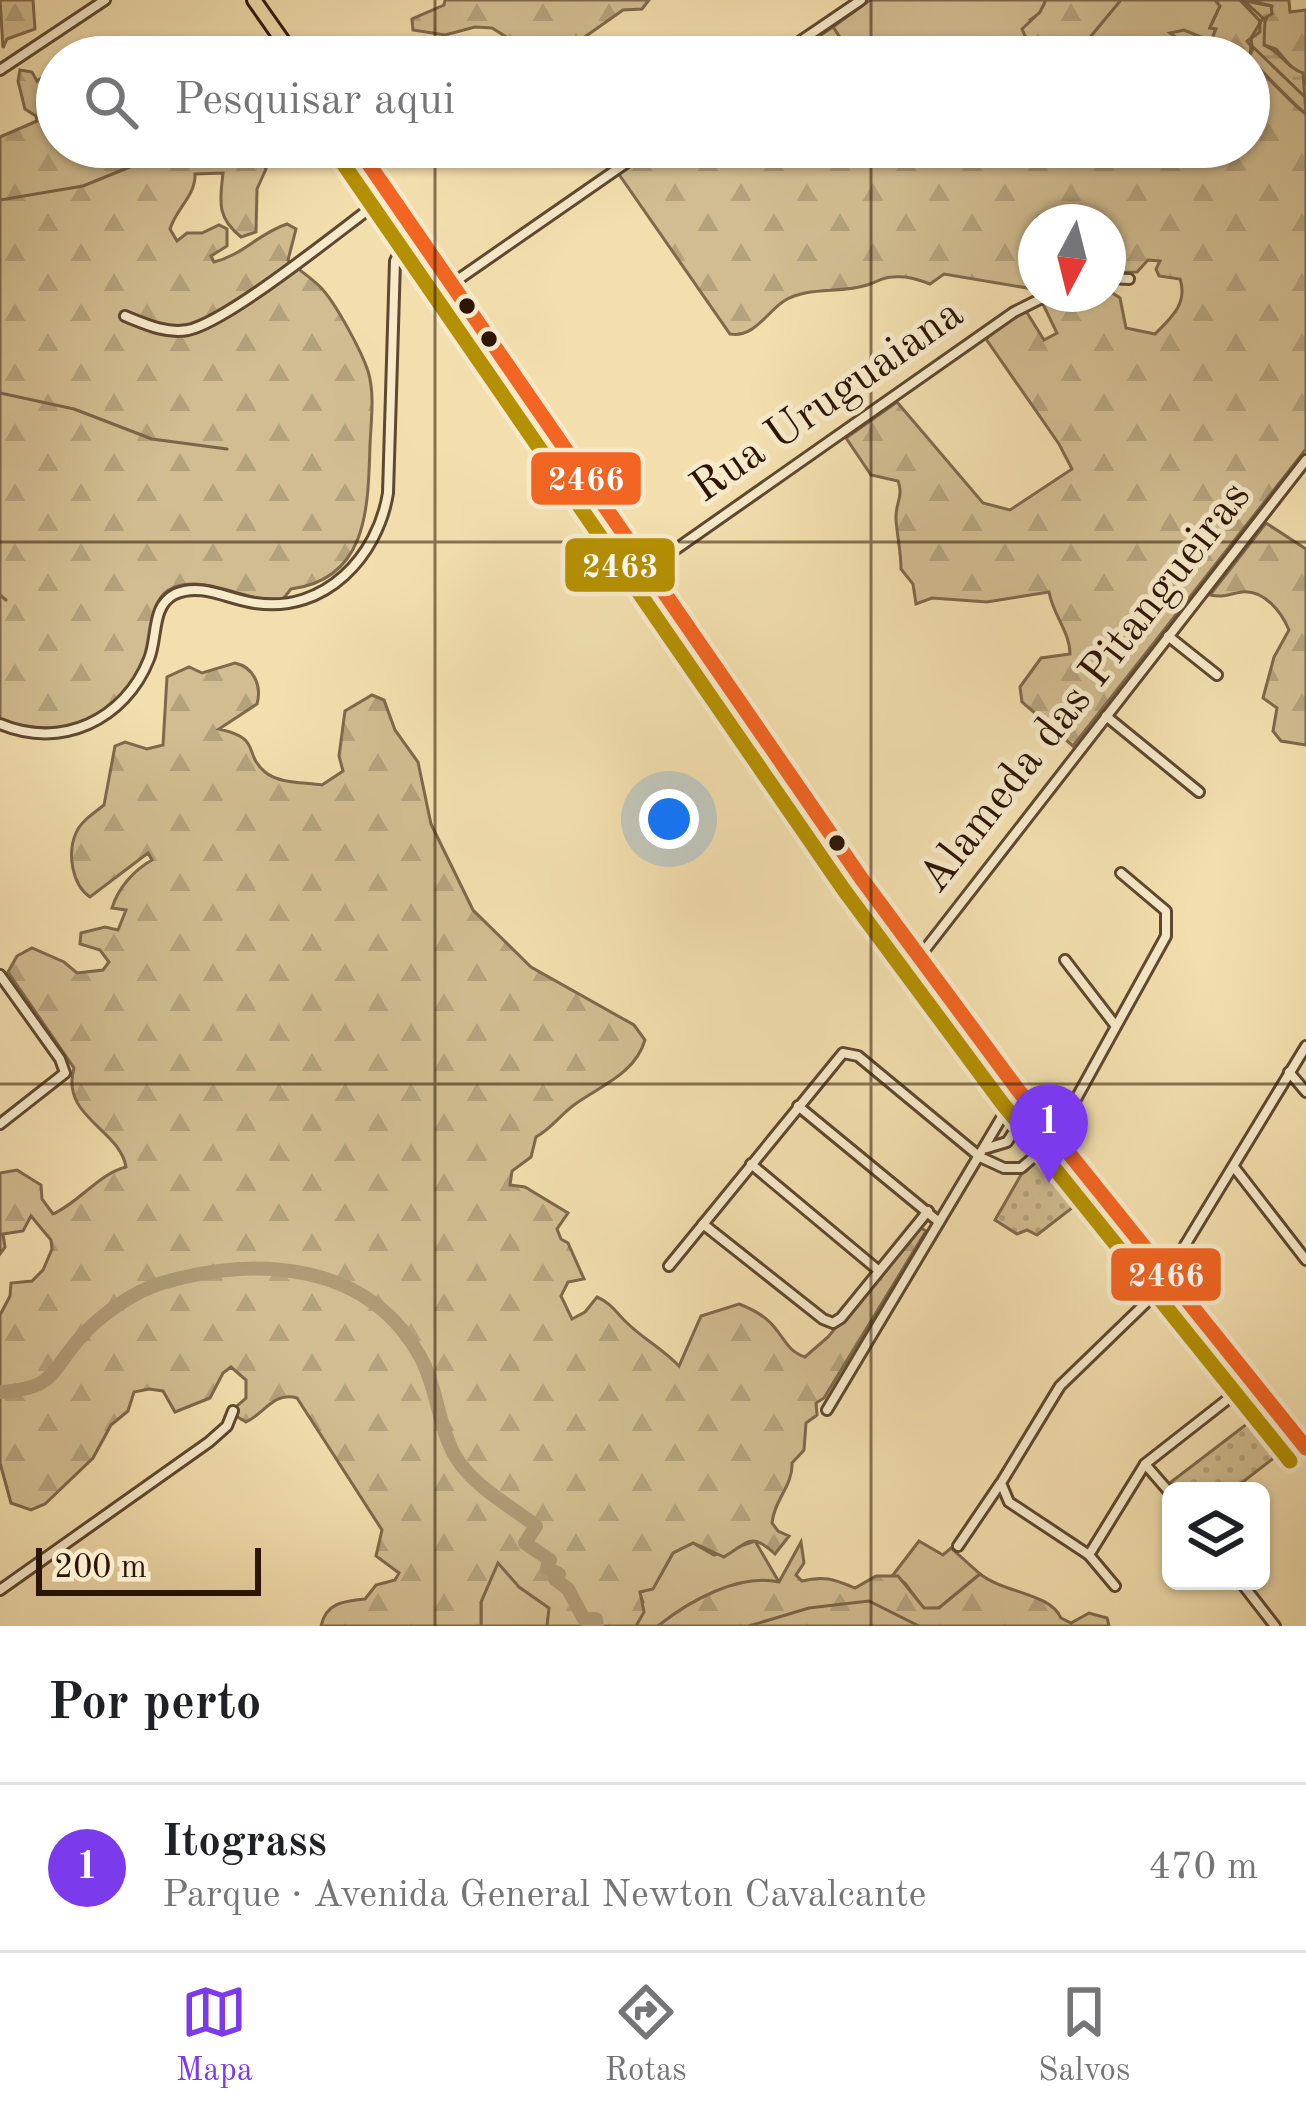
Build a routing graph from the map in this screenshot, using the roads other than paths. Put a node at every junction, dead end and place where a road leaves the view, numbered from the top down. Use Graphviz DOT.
graph roads {
  1 [pos="106,0"];
  2 [pos="254,0"];
  3 [pos="861,0"];
  4 [pos="51,36"];
  5 [pos="279,36"];
  6 [pos="808,36"];
  7 [pos="36,46"];
  8 [pos="0,70"];
  9 [pos="372,168"];
  10 [pos="619,168"];
  11 [pos="390,194"];
  12 [pos="413,225"];
  13 [pos="1126,279"];
  14 [pos="1129,279"];
  15 [pos="453,283"];
  16 [pos="1018,310"];
  17 [pos="125,316"];
  18 [pos="1306,460"];
  19 [pos="647,568"];
  20 [pos="1168,636"];
  21 [pos="1217,675"];
  22 [pos="1106,716"];
  23 [pos="0,724"];
  24 [pos="1199,792"];
  25 [pos="1121,873"];
  26 [pos="919,958"];
  27 [pos="1065,960"];
  28 [pos="2,981"];
  29 [pos="1115,1024"];
  30 [pos="1306,1046"];
  31 [pos="1289,1072"];
  32 [pos="1018,1090"];
  33 [pos="1306,1092"];
  34 [pos="798,1106"];
  35 [pos="1031,1106"];
  36 [pos="0,1124"];
  37 [pos="1054,1135"];
  38 [pos="983,1152"];
  39 [pos="751,1164"];
  40 [pos="1234,1167"];
  41 [pos="928,1211"];
  42 [pos="920,1221"];
  43 [pos="939,1222"];
  44 [pos="703,1224"];
  45 [pos="933,1232"];
  46 [pos="1306,1260"];
  47 [pos="669,1266"];
  48 [pos="878,1270"];
  49 [pos="1168,1275"];
  50 [pos="1252,1380"];
  51 [pos="827,1410"];
  52 [pos="233,1411"];
  53 [pos="1306,1448"];
  54 [pos="1145,1464"];
  55 [pos="1001,1483"];
  56 [pos="1162,1484"];
  57 [pos="958,1546"];
  58 [pos="1089,1555"];
  59 [pos="1115,1586"];
  60 [pos="0,1590"];
  61 [pos="1247,1590"];
  62 [pos="1275,1626"];
  1 -- 4 [label="street"];
  2 -- 5 [label="main road"];
  3 -- 6 [label="street"];
  7 -- 8 [label="street"];
  9 -- 11 [label="main road"];
  10 -- 15 [label="street"];
  11 -- 12 [label="main road"];
  11 -- 17 [label="street"];
  12 -- 15 [label="main road"];
  12 -- 23 [label="street"];
  13 -- 14 [label="street"];
  15 -- 19 [label="main road"];
  16 -- 19 [label="street, Rua Uruguaiana"];
  18 -- 20 [label="street, Alameda das Pitangueiras"];
  19 -- 26 [label="main road"];
  20 -- 21 [label="street"];
  20 -- 22 [label="street, Alameda das Pitangueiras"];
  22 -- 24 [label="street"];
  22 -- 26 [label="street, Alameda das Pitangueiras"];
  25 -- 29 [label="street"];
  26 -- 32 [label="main road"];
  27 -- 29 [label="street"];
  28 -- 36 [label="street"];
  29 -- 37 [label="street"];
  30 -- 31 [label="street"];
  31 -- 33 [label="street"];
  31 -- 40 [label="street"];
  32 -- 35 [label="main road"];
  32 -- 38 [label="street"];
  34 -- 38 [label="street"];
  34 -- 39 [label="street"];
  34 -- 41 [label="street"];
  35 -- 37 [label="main road"];
  35 -- 38 [label="street"];
  37 -- 38 [label="street"];
  37 -- 49 [label="main road"];
  38 -- 43 [label="street"];
  39 -- 44 [label="street"];
  39 -- 48 [label="street"];
  40 -- 46 [label="street"];
  40 -- 49 [label="street"];
  41 -- 42 [label="street"];
  41 -- 43 [label="street"];
  42 -- 45 [label="street"];
  42 -- 48 [label="street"];
  43 -- 45 [label="street"];
  44 -- 47 [label="street"];
  44 -- 48 [label="street"];
  45 -- 51 [label="street"];
  49 -- 50 [label="main road"];
  49 -- 55 [label="street"];
  50 -- 53 [label="main road"];
  50 -- 54 [label="street"];
  52 -- 60 [label="street"];
  54 -- 56 [label="street"];
  54 -- 58 [label="street"];
  55 -- 57 [label="street"];
  55 -- 58 [label="street"];
  58 -- 59 [label="street"];
  61 -- 62 [label="street"];
}
